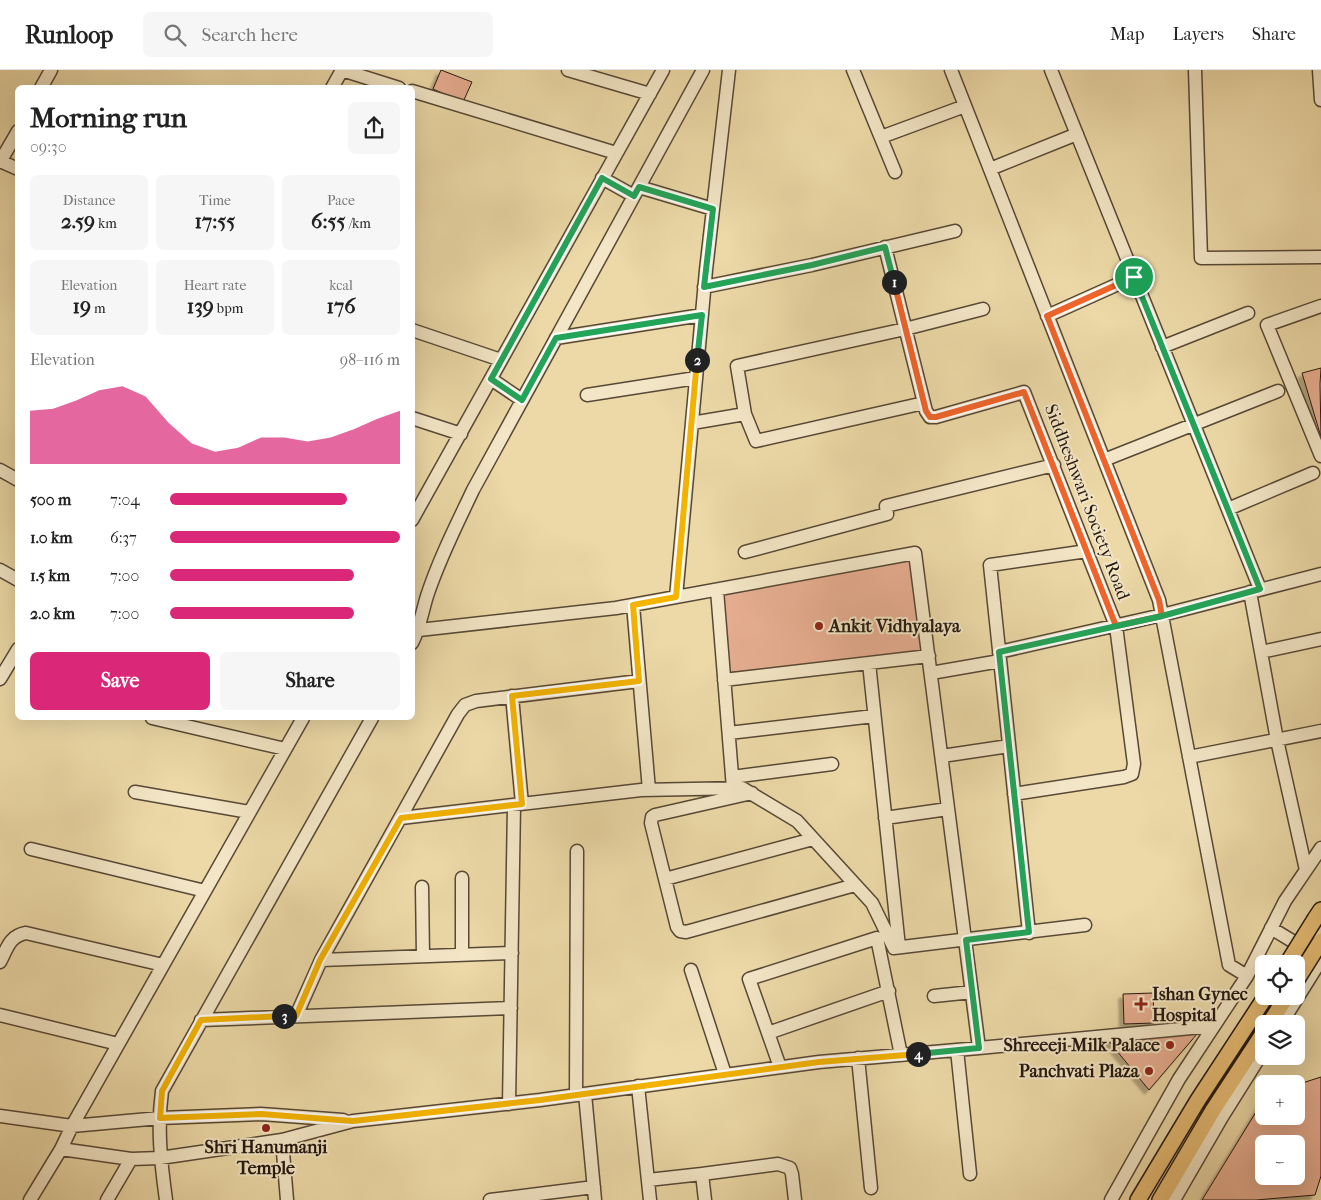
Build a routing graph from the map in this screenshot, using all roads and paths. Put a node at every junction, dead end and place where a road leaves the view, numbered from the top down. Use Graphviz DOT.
graph roads {
  1 [pos="51,70"];
  2 [pos="342,70"];
  3 [pos="568,70"];
  4 [pos="663,70"];
  5 [pos="702,70"];
  6 [pos="729,70"];
  7 [pos="853,70"];
  8 [pos="951,70"];
  9 [pos="1051,70"];
  10 [pos="1196,70"];
  11 [pos="1319,70"];
  12 [pos="43,85"];
  13 [pos="334,85"];
  14 [pos="390,85"];
  15 [pos="415,92"];
  16 [pos="650,94"];
  17 [pos="1321,100"];
  18 [pos="965,106"];
  19 [pos="1077,134"];
  20 [pos="15,135"];
  21 [pos="881,137"];
  22 [pos="616,153"];
  23 [pos="0,162"];
  24 [pos="15,168"];
  25 [pos="990,169"];
  26 [pos="895,172"];
  27 [pos="602,178"];
  28 [pos="636,191"];
  29 [pos="713,209"];
  30 [pos="955,231"];
  31 [pos="885,247"];
  32 [pos="1321,257"];
  33 [pos="1134,277"];
  34 [pos="704,287"];
  35 [pos="1321,306"];
  36 [pos="983,309"];
  37 [pos="1248,313"];
  38 [pos="702,315"];
  39 [pos="1047,316"];
  40 [pos="905,329"];
  41 [pos="415,331"];
  42 [pos="556,338"];
  43 [pos="1162,347"];
  44 [pos="502,360"];
  45 [pos="696,378"];
  46 [pos="491,379"];
  47 [pos="1278,391"];
  48 [pos="587,395"];
  49 [pos="522,400"];
  50 [pos="924,403"];
  51 [pos="745,414"];
  52 [pos="415,419"];
  53 [pos="692,423"];
  54 [pos="1194,424"];
  55 [pos="461,434"];
  56 [pos="1321,456"];
  57 [pos="1104,460"];
  58 [pos="1054,465"];
  59 [pos="0,470"];
  60 [pos="1313,473"];
  61 [pos="15,478"];
  62 [pos="415,493"];
  63 [pos="425,497"];
  64 [pos="1228,509"];
  65 [pos="415,515"];
  66 [pos="1087,551"];
  67 [pos="746,552"];
  68 [pos="0,570"];
  69 [pos="1321,574"];
  70 [pos="15,578"];
  71 [pos="717,590"];
  72 [pos="1255,590"];
  73 [pos="676,597"];
  74 [pos="633,605"];
  75 [pos="1162,616"];
  76 [pos="1116,626"];
  77 [pos="416,629"];
  78 [pos="1321,639"];
  79 [pos="1261,652"];
  80 [pos="929,656"];
  81 [pos="1000,657"];
  82 [pos="868,663"];
  83 [pos="9,664"];
  84 [pos="931,673"];
  85 [pos="0,679"];
  86 [pos="724,680"];
  87 [pos="639,681"];
  88 [pos="512,696"];
  89 [pos="874,716"];
  90 [pos="161,720"];
  91 [pos="302,720"];
  92 [pos="371,720"];
  93 [pos="1321,731"];
  94 [pos="728,733"];
  95 [pos="1277,740"];
  96 [pos="1009,746"];
  97 [pos="285,749"];
  98 [pos="942,756"];
  99 [pos="1189,757"];
  100 [pos="832,764"];
  101 [pos="732,783"];
  102 [pos="649,790"];
  103 [pos="136,792"];
  104 [pos="752,793"];
  105 [pos="1014,794"];
  106 [pos="518,805"];
  107 [pos="948,809"];
  108 [pos="249,812"];
  109 [pos="401,818"];
  110 [pos="885,818"];
  111 [pos="813,839"];
  112 [pos="1321,848"];
  113 [pos="31,849"];
  114 [pos="577,851"];
  115 [pos="1306,870"];
  116 [pos="462,878"];
  117 [pos="665,879"];
  118 [pos="856,885"];
  119 [pos="422,887"];
  120 [pos="205,891"];
  121 [pos="1318,914"];
  122 [pos="1085,925"];
  123 [pos="1271,928"];
  124 [pos="1029,932"];
  125 [pos="966,940"];
  126 [pos="1321,941"];
  127 [pos="899,947"];
  128 [pos="512,953"];
  129 [pos="462,954"];
  130 [pos="1293,955"];
  131 [pos="423,956"];
  132 [pos="1321,959"];
  133 [pos="320,960"];
  134 [pos="0,962"];
  135 [pos="162,966"];
  136 [pos="1305,967"];
  137 [pos="691,970"];
  138 [pos="1247,976"];
  139 [pos="889,991"];
  140 [pos="972,992"];
  141 [pos="934,996"];
  142 [pos="1260,1005"];
  143 [pos="511,1008"];
  144 [pos="0,1015"];
  145 [pos="1287,1015"];
  146 [pos="296,1016"];
  147 [pos="201,1020"];
  148 [pos="1214,1026"];
  149 [pos="768,1033"];
  150 [pos="118,1044"];
  151 [pos="1255,1046"];
  152 [pos="979,1048"];
  153 [pos="957,1050"];
  154 [pos="901,1055"];
  155 [pos="858,1058"];
  156 [pos="1255,1064"];
  157 [pos="780,1067"];
  158 [pos="725,1074"];
  159 [pos="638,1086"];
  160 [pos="581,1094"];
  161 [pos="509,1104"];
  162 [pos="0,1116"];
  163 [pos="160,1118"];
  164 [pos="353,1121"];
  165 [pos="72,1126"];
  166 [pos="282,1140"];
  167 [pos="61,1149"];
  168 [pos="160,1158"];
  169 [pos="131,1160"];
  170 [pos="702,1174"];
  171 [pos="970,1174"];
  172 [pos="648,1180"];
  173 [pos="870,1188"];
  174 [pos="595,1194"];
  175 [pos="30,1200"];
  176 [pos="107,1200"];
  177 [pos="166,1200"];
  178 [pos="286,1200"];
  179 [pos="498,1200"];
  180 [pos="650,1200"];
  181 [pos="705,1200"];
  182 [pos="795,1200"];
  183 [pos="1111,1200"];
  184 [pos="1138,1200"];
  185 [pos="1160,1200"];
  186 [pos="1174,1200"];
  1 -- 12 [label="street"];
  2 -- 13 [label="street"];
  2 -- 14 [label="street"];
  3 -- 16 [label="street"];
  4 -- 16 [label="street"];
  5 -- 28 [label="street"];
  6 -- 29 [label="street"];
  7 -- 21 [label="street"];
  8 -- 18 [label="street"];
  9 -- 19 [label="street"];
  10 -- 32 [label="street"];
  11 -- 17 [label="street"];
  15 -- 22 [label="street"];
  16 -- 22 [label="street"];
  18 -- 21 [label="street"];
  18 -- 25 [label="street"];
  19 -- 25 [label="street"];
  19 -- 33 [label="street"];
  20 -- 23 [label="street"];
  21 -- 26 [label="street"];
  22 -- 27 [label="street"];
  23 -- 24 [label="street"];
  25 -- 39 [label="street"];
  27 -- 28 [label="street"];
  27 -- 44 [label="street"];
  28 -- 29 [label="street"];
  28 -- 42 [label="street"];
  29 -- 34 [label="street"];
  30 -- 31 [label="street"];
  31 -- 34 [label="street"];
  31 -- 40 [label="street"];
  33 -- 39 [label="street"];
  33 -- 43 [label="street"];
  34 -- 38 [label="street"];
  35 -- 56 [label="street"];
  36 -- 40 [label="street"];
  37 -- 43 [label="street"];
  38 -- 42 [label="street"];
  38 -- 45 [label="street"];
  39 -- 57 [label="street"];
  40 -- 50 [label="street"];
  40 -- 51 [label="street"];
  41 -- 44 [label="street"];
  42 -- 49 [label="street"];
  43 -- 54 [label="street"];
  44 -- 46 [label="street"];
  45 -- 48 [label="street"];
  45 -- 53 [label="street"];
  46 -- 49 [label="street"];
  46 -- 55 [label="street"];
  47 -- 54 [label="street"];
  49 -- 77 [label="street"];
  50 -- 51 [label="street"];
  50 -- 58 [label="street, Siddheshwari Society Road"];
  51 -- 53 [label="street"];
  52 -- 55 [label="street"];
  53 -- 73 [label="street"];
  54 -- 57 [label="street"];
  54 -- 64 [label="street"];
  55 -- 63 [label="street"];
  57 -- 75 [label="street"];
  58 -- 66 [label="street, Siddheshwari Society Road"];
  58 -- 67 [label="street"];
  59 -- 61 [label="street"];
  60 -- 64 [label="street"];
  62 -- 63 [label="street"];
  63 -- 65 [label="street"];
  64 -- 72 [label="street"];
  66 -- 76 [label="street, Siddheshwari Society Road"];
  66 -- 81 [label="street"];
  68 -- 70 [label="street"];
  69 -- 72 [label="street"];
  71 -- 73 [label="street"];
  71 -- 80 [label="street"];
  71 -- 86 [label="street"];
  72 -- 75 [label="street"];
  72 -- 79 [label="street"];
  73 -- 74 [label="street"];
  74 -- 77 [label="street"];
  74 -- 87 [label="street"];
  75 -- 76 [label="street"];
  75 -- 99 [label="street"];
  76 -- 81 [label="street"];
  76 -- 105 [label="street, Siddheshwari Society Road"];
  78 -- 79 [label="street"];
  79 -- 95 [label="street"];
  80 -- 82 [label="street"];
  80 -- 84 [label="street"];
  81 -- 84 [label="street"];
  81 -- 96 [label="street"];
  82 -- 86 [label="street"];
  82 -- 89 [label="street"];
  83 -- 85 [label="street"];
  84 -- 98 [label="street"];
  86 -- 94 [label="street"];
  87 -- 88 [label="street"];
  87 -- 102 [label="street"];
  88 -- 106 [label="street"];
  88 -- 109 [label="street"];
  89 -- 94 [label="street"];
  89 -- 110 [label="street"];
  90 -- 97 [label="street"];
  91 -- 97 [label="street"];
  92 -- 147 [label="street"];
  93 -- 95 [label="street"];
  94 -- 101 [label="street"];
  95 -- 99 [label="street"];
  95 -- 115 [label="street"];
  96 -- 98 [label="street"];
  96 -- 105 [label="street"];
  97 -- 108 [label="street"];
  98 -- 107 [label="street"];
  99 -- 138 [label="street"];
  100 -- 101 [label="street"];
  101 -- 102 [label="street"];
  101 -- 104 [label="street"];
  102 -- 106 [label="street"];
  103 -- 108 [label="street"];
  104 -- 111 [label="street"];
  104 -- 117 [label="street"];
  105 -- 124 [label="street"];
  106 -- 109 [label="street"];
  106 -- 128 [label="street"];
  107 -- 110 [label="street"];
  107 -- 125 [label="street"];
  108 -- 120 [label="street"];
  109 -- 133 [label="street"];
  110 -- 127 [label="street"];
  111 -- 117 [label="street"];
  111 -- 118 [label="street"];
  112 -- 115 [label="street"];
  113 -- 120 [label="street"];
  114 -- 160 [label="street"];
  115 -- 123 [label="street"];
  116 -- 129 [label="street"];
  117 -- 118 [label="street"];
  118 -- 127 [label="street"];
  119 -- 131 [label="street"];
  120 -- 135 [label="street"];
  121 -- 130 [label="main road, bridge"];
  122 -- 124 [label="street"];
  123 -- 132 [label="street"];
  123 -- 138 [label="street"];
  124 -- 125 [label="street"];
  125 -- 127 [label="street"];
  125 -- 140 [label="street"];
  126 -- 136 [label="main road, bridge"];
  128 -- 129 [label="street"];
  128 -- 143 [label="street"];
  129 -- 131 [label="street"];
  131 -- 133 [label="street"];
  132 -- 145 [label="street"];
  133 -- 146 [label="street"];
  134 -- 135 [label="street"];
  135 -- 150 [label="street"];
  137 -- 158 [label="street"];
  138 -- 148 [label="street"];
  139 -- 149 [label="street"];
  139 -- 149 [label="street"];
  139 -- 154 [label="street"];
  140 -- 141 [label="street"];
  140 -- 152 [label="street"];
  142 -- 184 [label="main road"];
  143 -- 146 [label="street"];
  143 -- 161 [label="street"];
  144 -- 150 [label="street"];
  146 -- 147 [label="street"];
  147 -- 163 [label="street"];
  148 -- 152 [label="street"];
  148 -- 183 [label="street"];
  149 -- 157 [label="street"];
  150 -- 165 [label="street"];
  151 -- 185 [label="main road"];
  152 -- 153 [label="street"];
  153 -- 154 [label="street"];
  153 -- 171 [label="street"];
  154 -- 155 [label="street"];
  155 -- 157 [label="street"];
  155 -- 173 [label="street"];
  156 -- 186 [label="street"];
  157 -- 158 [label="street"];
  158 -- 159 [label="street"];
  159 -- 160 [label="street"];
  159 -- 172 [label="street"];
  160 -- 161 [label="street"];
  160 -- 174 [label="street"];
  161 -- 164 [label="street"];
  162 -- 165 [label="street"];
  163 -- 164 [label="street"];
  163 -- 165 [label="street"];
  163 -- 168 [label="street"];
  164 -- 166 [label="street"];
  165 -- 167 [label="street"];
  166 -- 168 [label="street"];
  166 -- 178 [label="street"];
  167 -- 169 [label="street"];
  167 -- 175 [label="street"];
  168 -- 169 [label="street"];
  168 -- 177 [label="street"];
  169 -- 176 [label="street"];
  170 -- 172 [label="street"];
  170 -- 181 [label="street"];
  170 -- 182 [label="street"];
  172 -- 180 [label="street"];
  174 -- 179 [label="street"];
}
